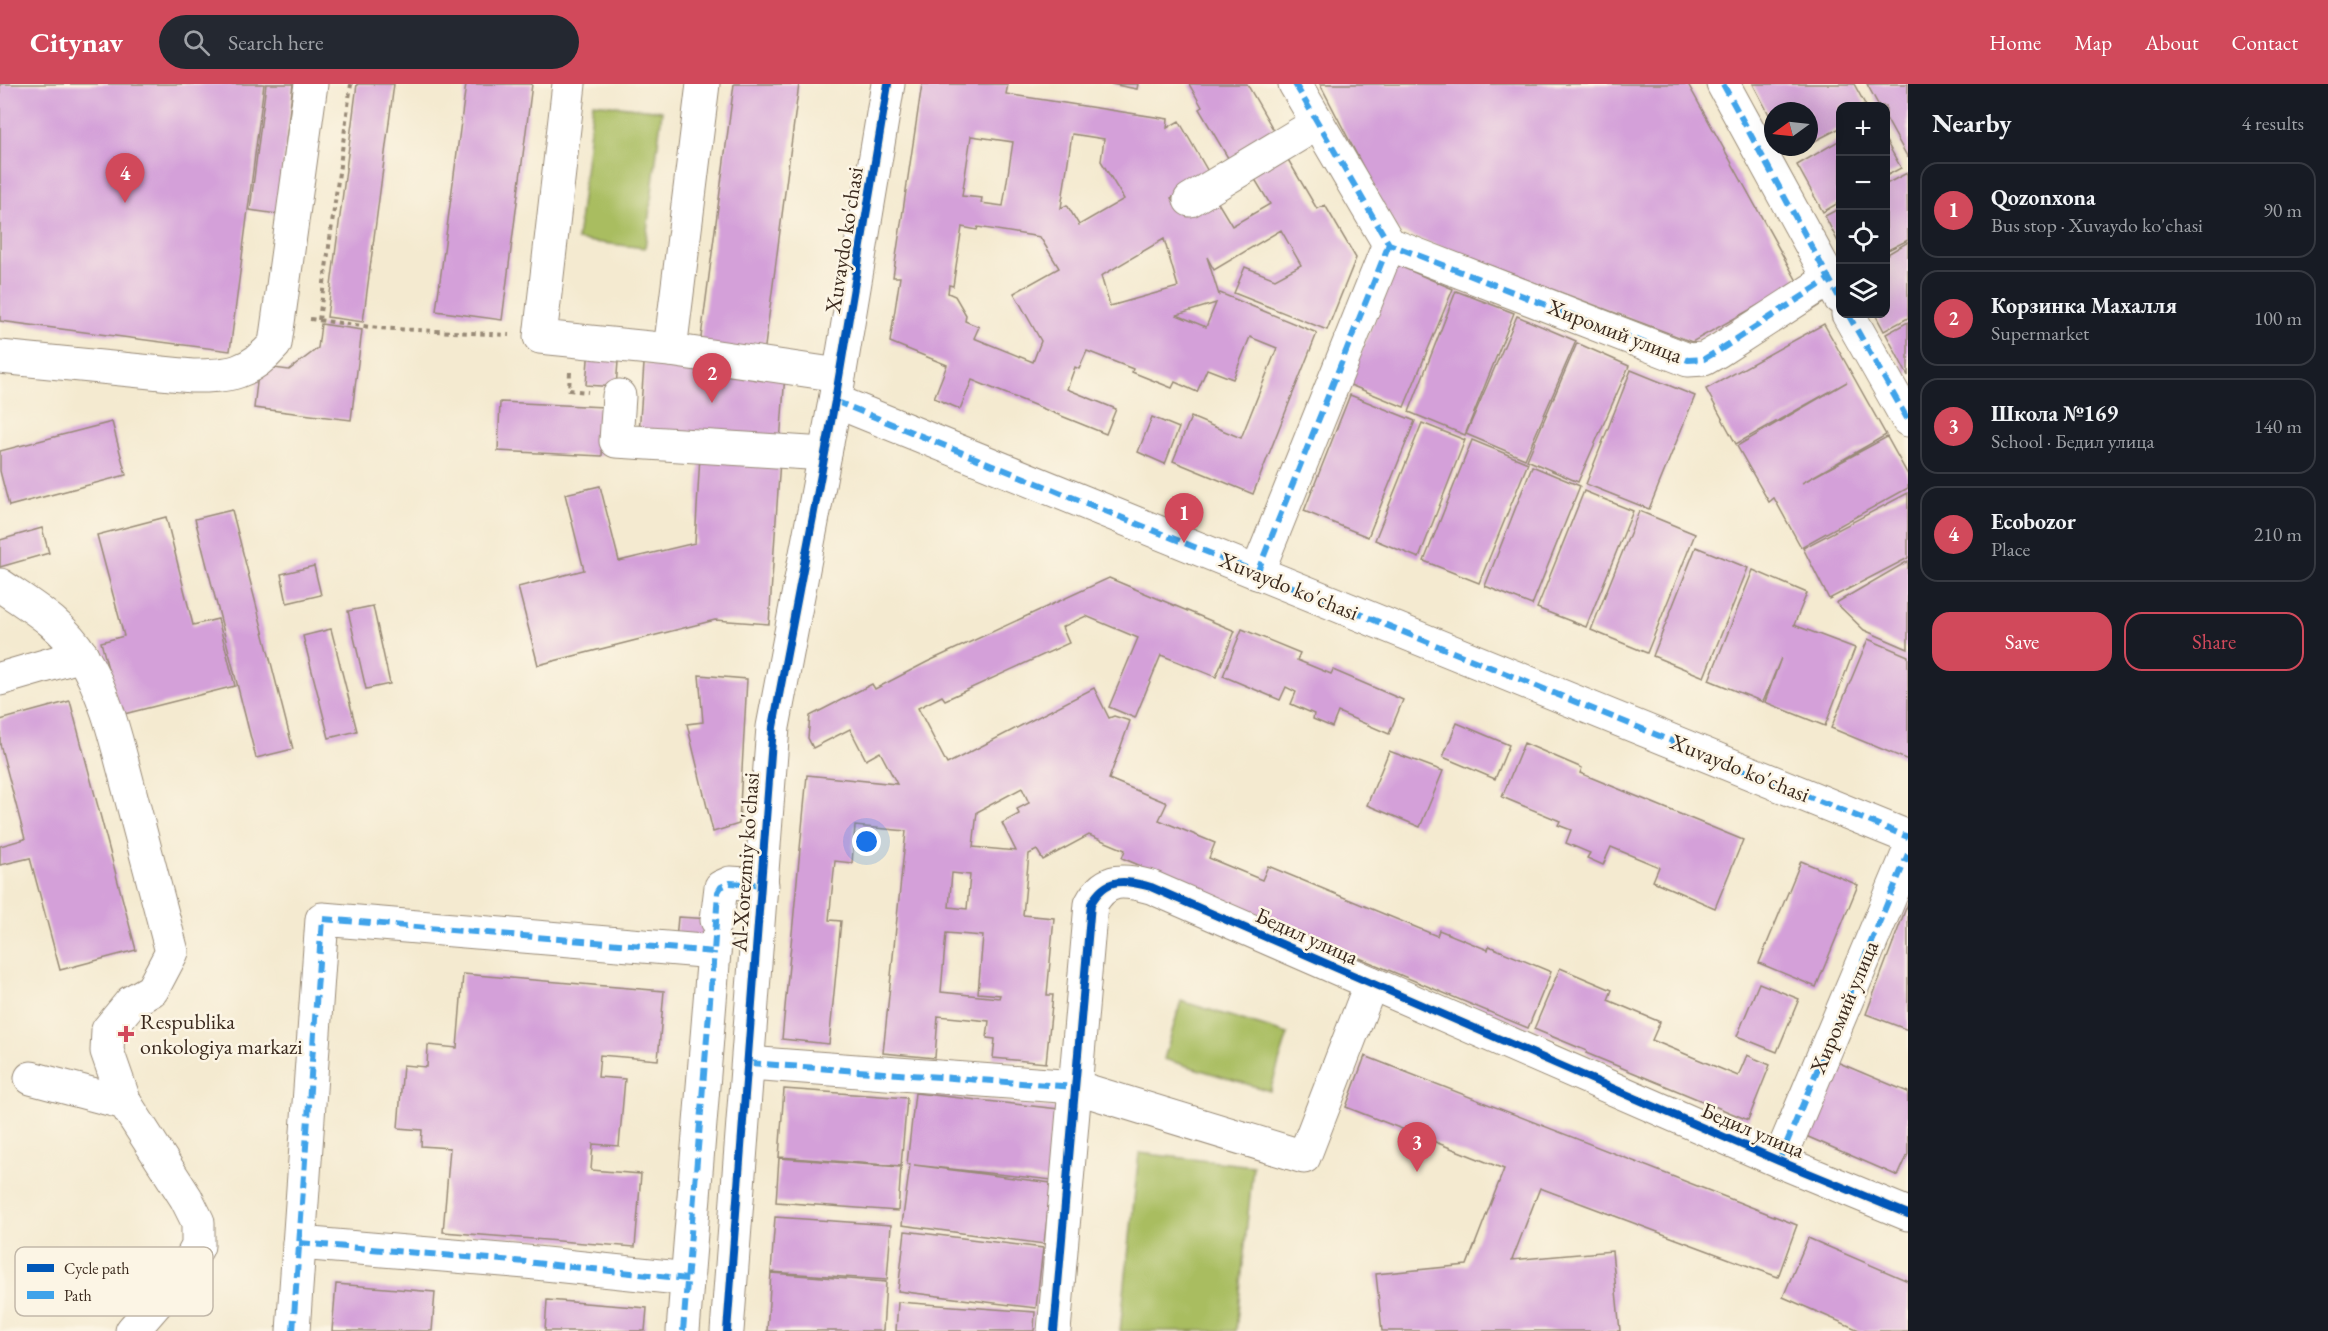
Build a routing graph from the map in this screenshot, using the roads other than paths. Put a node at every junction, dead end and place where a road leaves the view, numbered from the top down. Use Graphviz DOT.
graph roads {
  1 [pos="311,84"];
  2 [pos="569,84"];
  3 [pos="703,84"];
  4 [pos="888,84"];
  5 [pos="1295,84"];
  6 [pos="1723,84"];
  7 [pos="1318,123"];
  8 [pos="1190,200"];
  9 [pos="1389,244"];
  10 [pos="1835,289"];
  11 [pos="1850,318"];
  12 [pos="669,350"];
  13 [pos="0,357"];
  14 [pos="837,388"];
  15 [pos="619,396"];
  16 [pos="1908,420"];
  17 [pos="825,454"];
  18 [pos="1257,573"];
  19 [pos="0,585"];
  20 [pos="82,655"];
  21 [pos="0,679"];
  22 [pos="1908,837"];
  23 [pos="1908,854"];
  24 [pos="762,885"];
  25 [pos="715,938"];
  26 [pos="1371,983"];
  27 [pos="749,1063"];
  28 [pos="31,1078"];
  29 [pos="1075,1087"];
  30 [pos="125,1103"];
  31 [pos="1779,1161"];
  32 [pos="1908,1214"];
  33 [pos="299,1243"];
  34 [pos="197,1247"];
  35 [pos="688,1278"];
  36 [pos="145,1316"];
  37 [pos="132,1331"];
  38 [pos="293,1331"];
  39 [pos="684,1331"];
  40 [pos="727,1331"];
  41 [pos="1054,1331"];
  1 -- 13 [label="street"];
  2 -- 12 [label="street"];
  3 -- 12 [label="street"];
  4 -- 14 [label="street, Xuvaydo ko'chasi"];
  5 -- 7 [label="street"];
  6 -- 10 [label="street, Хиромий улица"];
  7 -- 8 [label="street"];
  7 -- 9 [label="street"];
  9 -- 10 [label="street, Хиромий улица"];
  9 -- 18 [label="street"];
  11 -- 16 [label="street"];
  12 -- 14 [label="street"];
  14 -- 17 [label="street, Al-Xorezmiy ko'chasi"];
  14 -- 18 [label="street, Xuvaydo ko'chasi"];
  15 -- 17 [label="street"];
  17 -- 24 [label="street, Al-Xorezmiy ko'chasi"];
  18 -- 22 [label="street, Xuvaydo ko'chasi"];
  19 -- 20 [label="street"];
  20 -- 21 [label="street"];
  20 -- 30 [label="street"];
  23 -- 31 [label="street, Хиромий улица"];
  24 -- 25 [label="street"];
  24 -- 27 [label="street, Al-Xorezmiy ko'chasi"];
  25 -- 33 [label="street"];
  25 -- 35 [label="street"];
  26 -- 29 [label="street"];
  26 -- 29 [label="street, Бедил улица"];
  26 -- 31 [label="street, Бедил улица"];
  27 -- 29 [label="street"];
  27 -- 40 [label="street, Al-Xorezmiy ko'chasi"];
  28 -- 30 [label="street"];
  29 -- 41 [label="street, Бедил улица"];
  30 -- 34 [label="street"];
  31 -- 32 [label="street, Бедил улица"];
  33 -- 35 [label="street"];
  33 -- 38 [label="street"];
  35 -- 39 [label="street"];
  36 -- 37 [label="street"];
}
